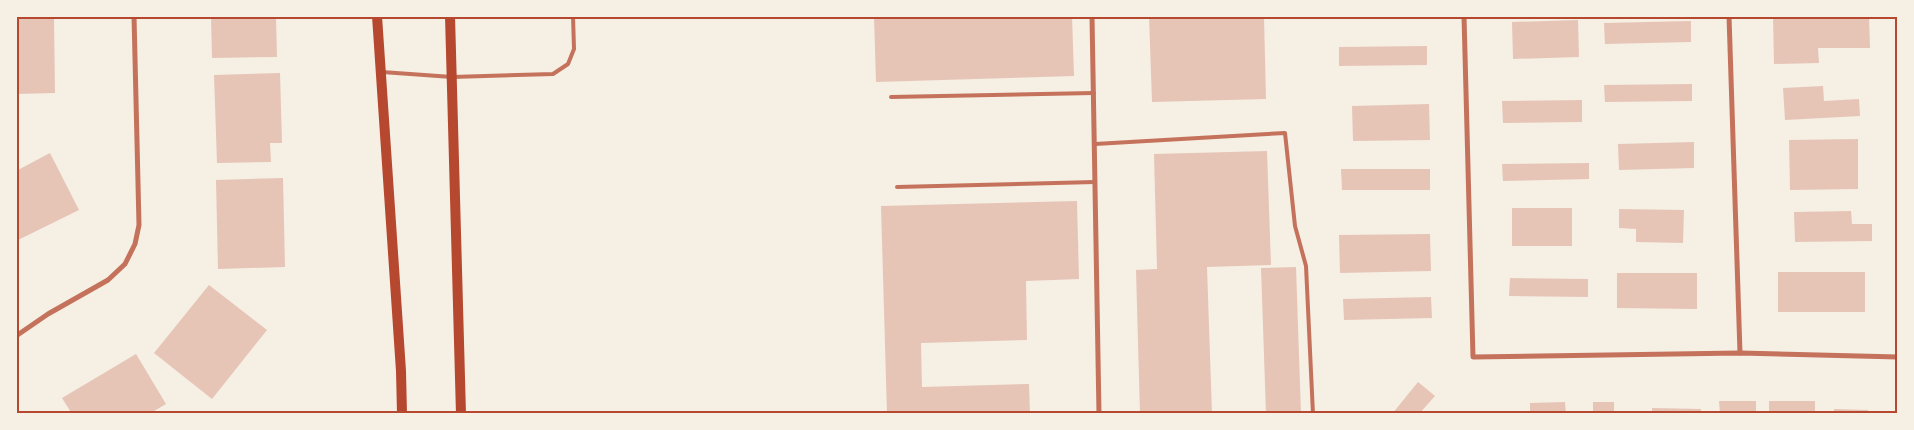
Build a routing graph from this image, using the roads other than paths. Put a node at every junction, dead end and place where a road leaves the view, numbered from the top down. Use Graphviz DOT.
graph roads {
  1 [pos="134,16"];
  2 [pos="377,16"];
  3 [pos="450,16"];
  4 [pos="573,16"];
  5 [pos="1092,16"];
  6 [pos="1464,16"];
  7 [pos="1729,16"];
  8 [pos="381,72"];
  9 [pos="452,78"];
  10 [pos="1094,93"];
  11 [pos="891,97"];
  12 [pos="1095,144"];
  13 [pos="1095,182"];
  14 [pos="896,187"];
  15 [pos="16,336"];
  16 [pos="1740,353"];
  17 [pos="1898,357"];
  18 [pos="402,414"];
  19 [pos="461,414"];
  20 [pos="1099,414"];
  21 [pos="1313,414"];
  1 -- 15 [label="street"];
  2 -- 8 [label="main road"];
  3 -- 9 [label="main road"];
  4 -- 9 [label="lane"];
  5 -- 10 [label="street"];
  6 -- 16 [label="street"];
  7 -- 16 [label="street"];
  8 -- 9 [label="lane"];
  8 -- 18 [label="main road"];
  9 -- 19 [label="main road"];
  10 -- 11 [label="lane"];
  10 -- 12 [label="street"];
  12 -- 13 [label="street"];
  12 -- 21 [label="lane"];
  13 -- 14 [label="lane"];
  13 -- 20 [label="street"];
  16 -- 17 [label="street"];
}
